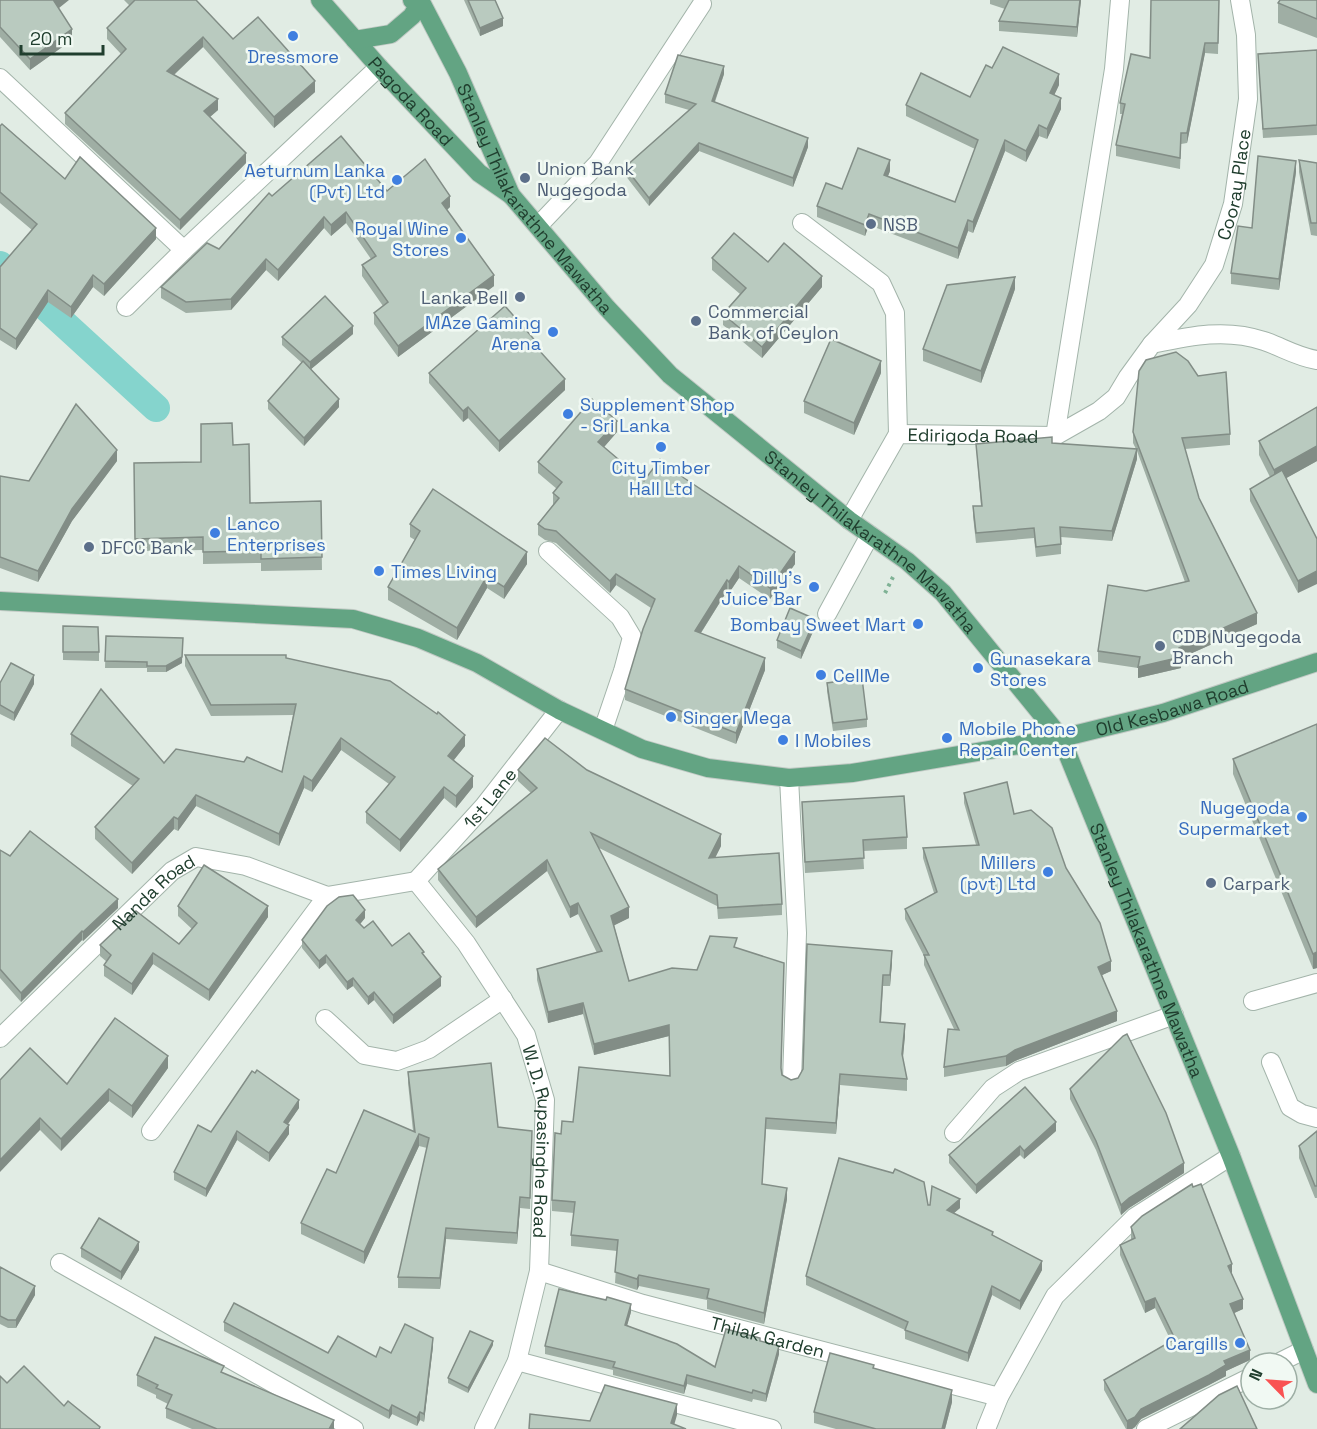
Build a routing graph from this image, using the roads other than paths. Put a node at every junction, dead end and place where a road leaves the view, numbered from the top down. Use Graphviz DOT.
graph roads {
  1 [pos="320,0"];
  2 [pos="1120,0"];
  3 [pos="1240,0"];
  4 [pos="418,1"];
  5 [pos="702,4"];
  6 [pos="355,40"];
  7 [pos="379,67"];
  8 [pos="0,78"];
  9 [pos="511,195"];
  10 [pos="802,223"];
  11 [pos="538,226"];
  12 [pos="184,250"];
  13 [pos="126,307"];
  14 [pos="1152,344"];
  15 [pos="1317,360"];
  16 [pos="898,434"];
  17 [pos="1055,436"];
  18 [pos="849,520"];
  19 [pos="870,535"];
  20 [pos="548,551"];
  21 [pos="0,601"];
  22 [pos="827,614"];
  23 [pos="1317,662"];
  24 [pos="559,710"];
  25 [pos="603,730"];
  26 [pos="1061,738"];
  27 [pos="789,778"];
  28 [pos="416,881"];
  29 [pos="327,896"];
  30 [pos="1317,983"];
  31 [pos="503,999"];
  32 [pos="1254,1001"];
  33 [pos="1174,1015"];
  34 [pos="325,1019"];
  35 [pos="0,1038"];
  36 [pos="1271,1062"];
  37 [pos="792,1080"];
  38 [pos="1317,1118"];
  39 [pos="151,1131"];
  40 [pos="954,1132"];
  41 [pos="1231,1156"];
  42 [pos="60,1263"];
  43 [pos="539,1271"];
  44 [pos="1304,1350"];
  45 [pos="1299,1352"];
  46 [pos="517,1361"];
  47 [pos="1239,1383"];
  48 [pos="1317,1384"];
  49 [pos="999,1396"];
  50 [pos="354,1429"];
  51 [pos="484,1429"];
  52 [pos="772,1429"];
  53 [pos="986,1429"];
  54 [pos="1146,1429"];
  1 -- 6 [label="main road, Pagoda Road"];
  2 -- 17 [label="street"];
  3 -- 14 [label="street, Cooray Place"];
  4 -- 6 [label="main road"];
  4 -- 9 [label="main road, Stanley Thilakarathne Mawatha"];
  5 -- 11 [label="street"];
  6 -- 7 [label="main road, Pagoda Road"];
  7 -- 9 [label="main road, Pagoda Road"];
  7 -- 12 [label="street"];
  8 -- 12 [label="street"];
  9 -- 11 [label="main road, Stanley Thilakarathne Mawatha"];
  10 -- 16 [label="street"];
  11 -- 18 [label="main road, Stanley Thilakarathne Mawatha"];
  12 -- 13 [label="street"];
  14 -- 15 [label="street"];
  14 -- 17 [label="street, Edirigoda Road"];
  16 -- 17 [label="street, Edirigoda Road"];
  16 -- 18 [label="street, Edirigoda Road"];
  18 -- 19 [label="main road, Stanley Thilakarathne Mawatha"];
  19 -- 22 [label="street"];
  19 -- 26 [label="main road, Stanley Thilakarathne Mawatha"];
  20 -- 25 [label="street"];
  21 -- 24 [label="main road, Old Kesbawa Road"];
  23 -- 26 [label="main road, Old Kesbawa Road"];
  24 -- 25 [label="main road, Old Kesbawa Road"];
  24 -- 28 [label="street, 1st Lane"];
  25 -- 27 [label="main road, Old Kesbawa Road"];
  26 -- 27 [label="main road, Old Kesbawa Road"];
  26 -- 33 [label="main road, Stanley Thilakarathne Mawatha"];
  27 -- 37 [label="street"];
  28 -- 29 [label="street, Nanda Road"];
  28 -- 31 [label="street, W. D. Rupasinghe Road"];
  29 -- 35 [label="street, Nanda Road"];
  29 -- 39 [label="street"];
  30 -- 32 [label="street"];
  31 -- 34 [label="street"];
  31 -- 43 [label="street, W. D. Rupasinghe Road"];
  33 -- 40 [label="street"];
  33 -- 41 [label="main road, Stanley Thilakarathne Mawatha"];
  36 -- 38 [label="street"];
  41 -- 44 [label="main road, Stanley Thilakarathne Mawatha"];
  41 -- 49 [label="street"];
  42 -- 50 [label="street"];
  43 -- 46 [label="street, W. D. Rupasinghe Road"];
  43 -- 49 [label="street, Thilak Garden"];
  44 -- 45 [label="street"];
  44 -- 48 [label="main road, Stanley Thilakarathne Mawatha"];
  46 -- 51 [label="street, W. D. Rupasinghe Road"];
  46 -- 52 [label="street"];
  47 -- 54 [label="street"];
  49 -- 53 [label="street"];
}
